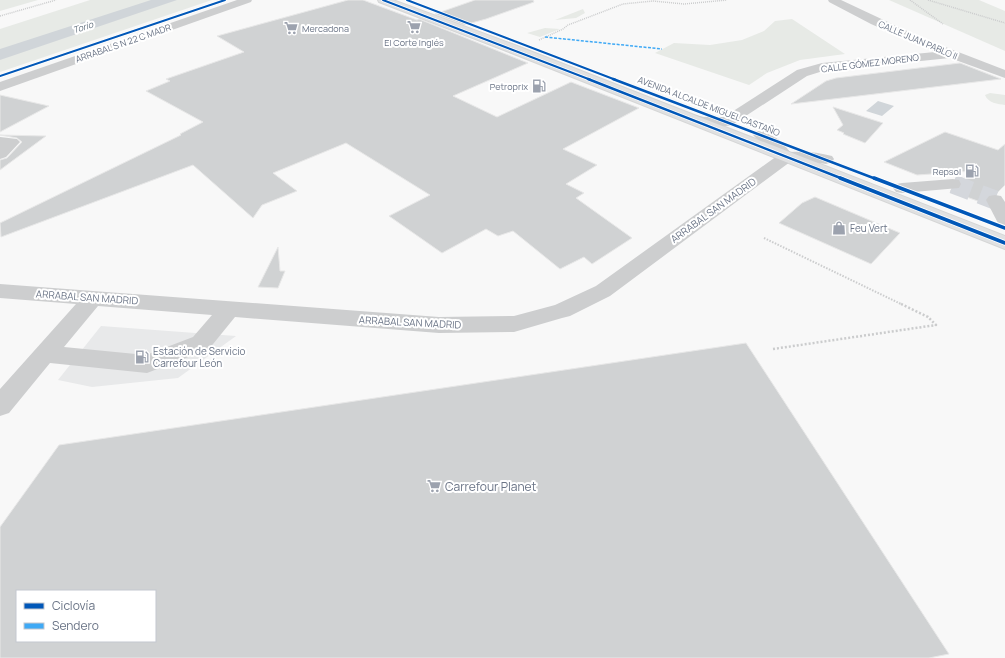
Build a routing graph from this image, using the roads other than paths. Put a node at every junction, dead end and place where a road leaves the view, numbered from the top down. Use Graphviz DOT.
graph roads {
  1 [pos="247,0"];
  2 [pos="382,0"];
  3 [pos="407,0"];
  4 [pos="833,0"];
  5 [pos="950,54"];
  6 [pos="1005,74"];
  7 [pos="0,87"];
  8 [pos="686,117"];
  9 [pos="727,122"];
  10 [pos="761,135"];
  11 [pos="0,142"];
  12 [pos="0,154"];
  13 [pos="786,157"];
  14 [pos="826,159"];
  15 [pos="953,184"];
  16 [pos="902,188"];
  17 [pos="995,200"];
  18 [pos="1005,221"];
  19 [pos="1005,228"];
  20 [pos="1005,243"];
  21 [pos="0,291"];
  22 [pos="93,298"];
  23 [pos="229,309"];
  24 [pos="45,354"];
  25 [pos="0,406"];
  1 -- 7 [label="street, ARRABAL S N 22 C MADR"];
  2 -- 8 [label="main road, AVENIDA ALCALDE MIGUEL CASTAÑO"];
  3 -- 9 [label="main road, AVENIDA ALCALDE MIGUEL CASTAÑO"];
  4 -- 5 [label="street, CALLE JUAN PABLO II"];
  5 -- 6 [label="street, CALLE JUAN PABLO II"];
  5 -- 9 [label="street, CALLE GÓMEZ MORENO"];
  8 -- 9 [label="street"];
  8 -- 13 [label="main road, AVENIDA ALCALDE MIGUEL CASTAÑO"];
  9 -- 10 [label="main road, AVENIDA ALCALDE MIGUEL CASTAÑO"];
  10 -- 13 [label="street"];
  10 -- 14 [label="main road, AVENIDA ALCALDE MIGUEL CASTAÑO"];
  11 -- 12 [label="street"];
  13 -- 14 [label="street"];
  13 -- 20 [label="main road, AVENIDA ALCALDE MIGUEL CASTAÑO"];
  13 -- 23 [label="street, ARRABAL SAN MADRID"];
  14 -- 16 [label="main road, AVENIDA ALCALDE MIGUEL CASTAÑO"];
  15 -- 16 [label="street"];
  16 -- 19 [label="main road, AVENIDA ALCALDE MIGUEL CASTAÑO"];
  17 -- 18 [label="street"];
  21 -- 22 [label="street, ARRABAL SAN MADRID"];
  22 -- 23 [label="street, ARRABAL SAN MADRID"];
  22 -- 24 [label="street"];
  23 -- 24 [label="street"];
  24 -- 25 [label="street"];
}
